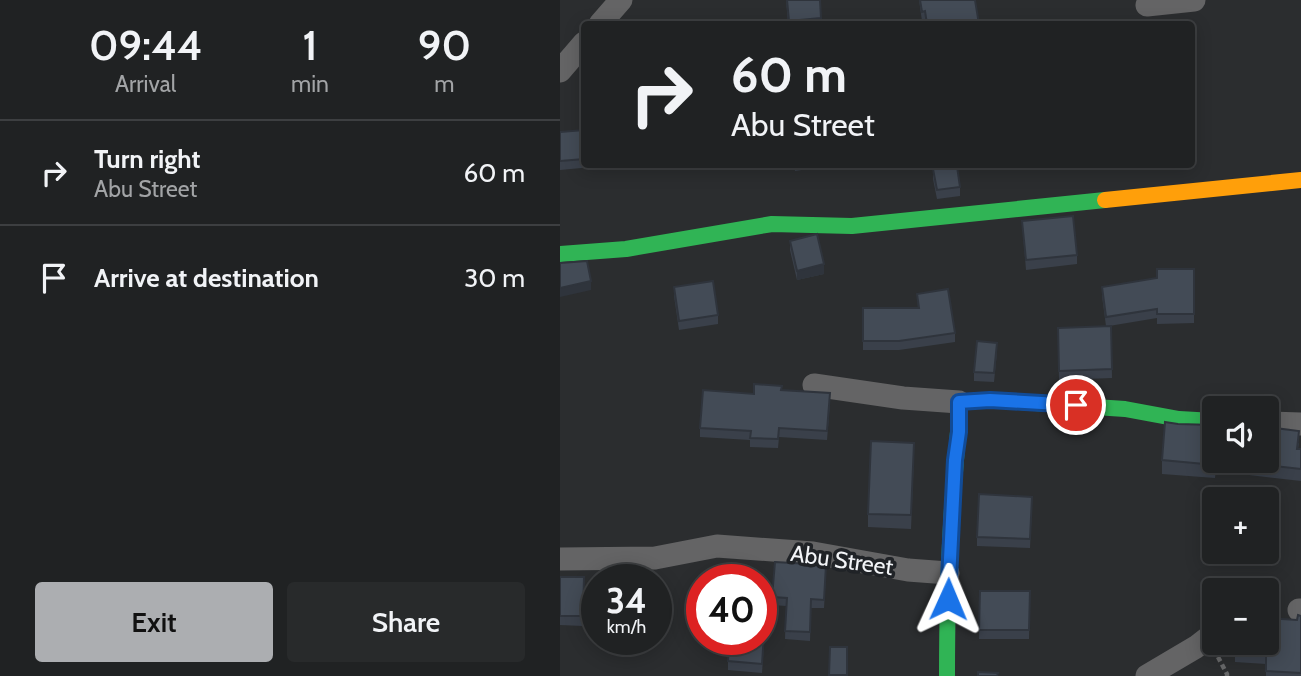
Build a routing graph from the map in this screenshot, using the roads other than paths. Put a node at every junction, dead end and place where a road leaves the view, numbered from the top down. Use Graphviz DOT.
graph roads {
  1 [pos="621,0"];
  2 [pos="1194,0"];
  3 [pos="1147,5"];
  4 [pos="603,21"];
  5 [pos="581,46"];
  6 [pos="560,71"];
  7 [pos="1301,180"];
  8 [pos="560,254"];
  9 [pos="814,385"];
  10 [pos="959,402"];
  11 [pos="1202,420"];
  12 [pos="1279,424"];
  13 [pos="1301,424"];
  14 [pos="560,559"];
  15 [pos="948,573"];
  16 [pos="1202,645"];
  17 [pos="947,676"];
  18 [pos="1147,676"];
  1 -- 4 [label="street"];
  2 -- 3 [label="street"];
  5 -- 6 [label="street"];
  7 -- 8 [label="street"];
  9 -- 10 [label="street"];
  10 -- 11 [label="street"];
  10 -- 15 [label="street"];
  12 -- 13 [label="street"];
  14 -- 15 [label="street, Abu Street"];
  15 -- 17 [label="street"];
  16 -- 18 [label="street"];
}
